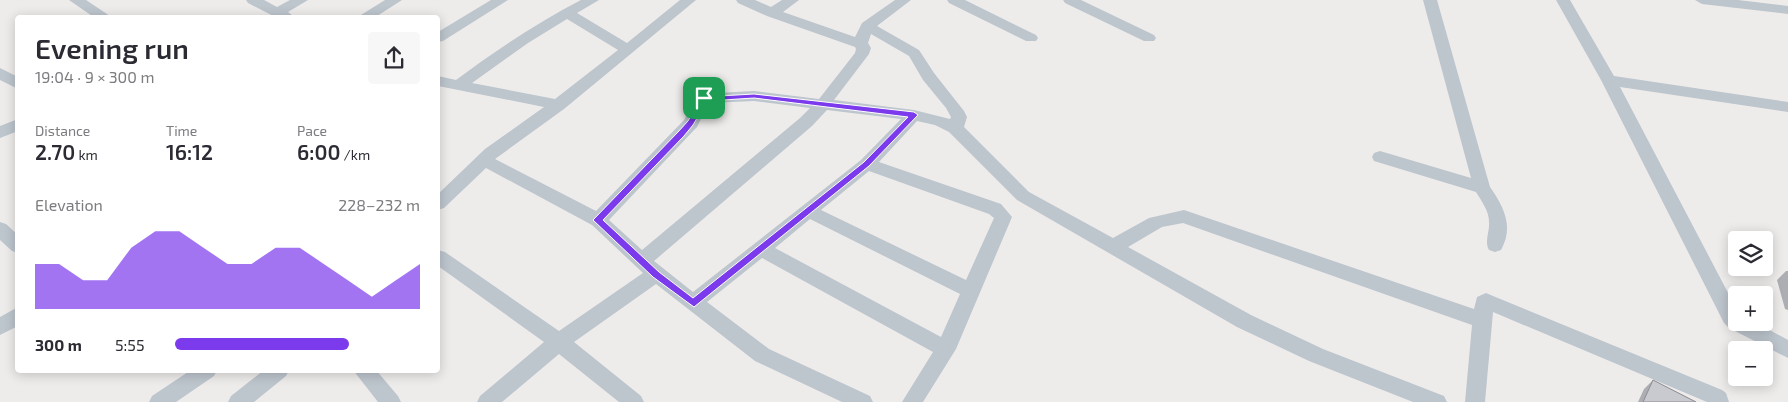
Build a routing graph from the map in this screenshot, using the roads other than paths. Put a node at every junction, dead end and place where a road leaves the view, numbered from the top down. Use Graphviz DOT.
graph roads {
  1 [pos="76,0"];
  2 [pos="253,0"];
  3 [pos="301,0"];
  4 [pos="395,0"];
  5 [pos="502,0"];
  6 [pos="592,0"];
  7 [pos="689,0"];
  8 [pos="743,0"];
  9 [pos="792,0"];
  10 [pos="904,0"];
  11 [pos="954,0"];
  12 [pos="1070,0"];
  13 [pos="1430,0"];
  14 [pos="1563,0"];
  15 [pos="1702,0"];
  16 [pos="1788,10"];
  17 [pos="566,13"];
  18 [pos="772,13"];
  19 [pos="101,15"];
  20 [pos="284,15"];
  21 [pos="368,15"];
  22 [pos="867,26"];
  23 [pos="440,37"];
  24 [pos="1031,38"];
  25 [pos="1149,38"];
  26 [pos="860,44"];
  27 [pos="627,49"];
  28 [pos="0,73"];
  29 [pos="1608,80"];
  30 [pos="15,82"];
  31 [pos="440,82"];
  32 [pos="457,86"];
  33 [pos="558,105"];
  34 [pos="822,105"];
  35 [pos="1788,107"];
  36 [pos="914,115"];
  37 [pos="15,126"];
  38 [pos="955,128"];
  39 [pos="0,133"];
  40 [pos="1380,157"];
  41 [pos="484,160"];
  42 [pos="866,164"];
  43 [pos="1482,188"];
  44 [pos="440,202"];
  45 [pos="808,211"];
  46 [pos="598,220"];
  47 [pos="0,229"];
  48 [pos="15,243"];
  49 [pos="1495,245"];
  50 [pos="1113,248"];
  51 [pos="761,249"];
  52 [pos="440,258"];
  53 [pos="648,268"];
  54 [pos="971,291"];
  55 [pos="694,303"];
  56 [pos="1728,311"];
  57 [pos="15,318"];
  58 [pos="1482,320"];
  59 [pos="0,327"];
  60 [pos="1753,331"];
  61 [pos="559,342"];
  62 [pos="946,349"];
  63 [pos="1788,350"];
  64 [pos="202,373"];
  65 [pos="274,373"];
  66 [pos="366,373"];
  67 [pos="159,402"];
  68 [pos="238,402"];
  69 [pos="391,402"];
  70 [pos="487,402"];
  71 [pos="634,402"];
  72 [pos="863,402"];
  73 [pos="912,402"];
  74 [pos="1437,402"];
  75 [pos="1474,402"];
  76 [pos="1719,402"];
  1 -- 19 [label="street"];
  2 -- 20 [label="street"];
  3 -- 20 [label="street"];
  4 -- 21 [label="street"];
  5 -- 23 [label="street"];
  6 -- 17 [label="street"];
  7 -- 27 [label="street"];
  8 -- 18 [label="street"];
  9 -- 18 [label="street"];
  10 -- 22 [label="street"];
  11 -- 24 [label="street"];
  12 -- 25 [label="street"];
  13 -- 43 [label="street"];
  14 -- 29 [label="street"];
  15 -- 16 [label="street"];
  17 -- 27 [label="street"];
  17 -- 32 [label="street"];
  18 -- 26 [label="street"];
  22 -- 26 [label="street"];
  22 -- 38 [label="street"];
  26 -- 34 [label="street"];
  27 -- 33 [label="street"];
  28 -- 30 [label="street"];
  29 -- 35 [label="street"];
  29 -- 56 [label="street"];
  31 -- 32 [label="street"];
  32 -- 33 [label="street"];
  33 -- 41 [label="street"];
  34 -- 36 [label="street"];
  34 -- 46 [label="street"];
  34 -- 53 [label="street"];
  36 -- 38 [label="street"];
  36 -- 42 [label="street"];
  37 -- 39 [label="street"];
  38 -- 50 [label="street"];
  40 -- 43 [label="street"];
  41 -- 44 [label="street"];
  41 -- 46 [label="street"];
  42 -- 45 [label="street"];
  42 -- 54 [label="street"];
  43 -- 49 [label="street"];
  45 -- 51 [label="street"];
  45 -- 54 [label="street"];
  46 -- 53 [label="street"];
  47 -- 48 [label="street"];
  50 -- 58 [label="street"];
  50 -- 74 [label="street"];
  51 -- 55 [label="street"];
  51 -- 62 [label="street"];
  52 -- 61 [label="street"];
  53 -- 55 [label="street"];
  53 -- 61 [label="street"];
  54 -- 62 [label="street"];
  55 -- 72 [label="street"];
  57 -- 59 [label="street"];
  58 -- 75 [label="street"];
  58 -- 76 [label="street"];
  60 -- 63 [label="street"];
  61 -- 70 [label="street"];
  61 -- 71 [label="street"];
  62 -- 73 [label="street"];
  64 -- 67 [label="street"];
  65 -- 68 [label="street"];
  66 -- 69 [label="street"];
}
